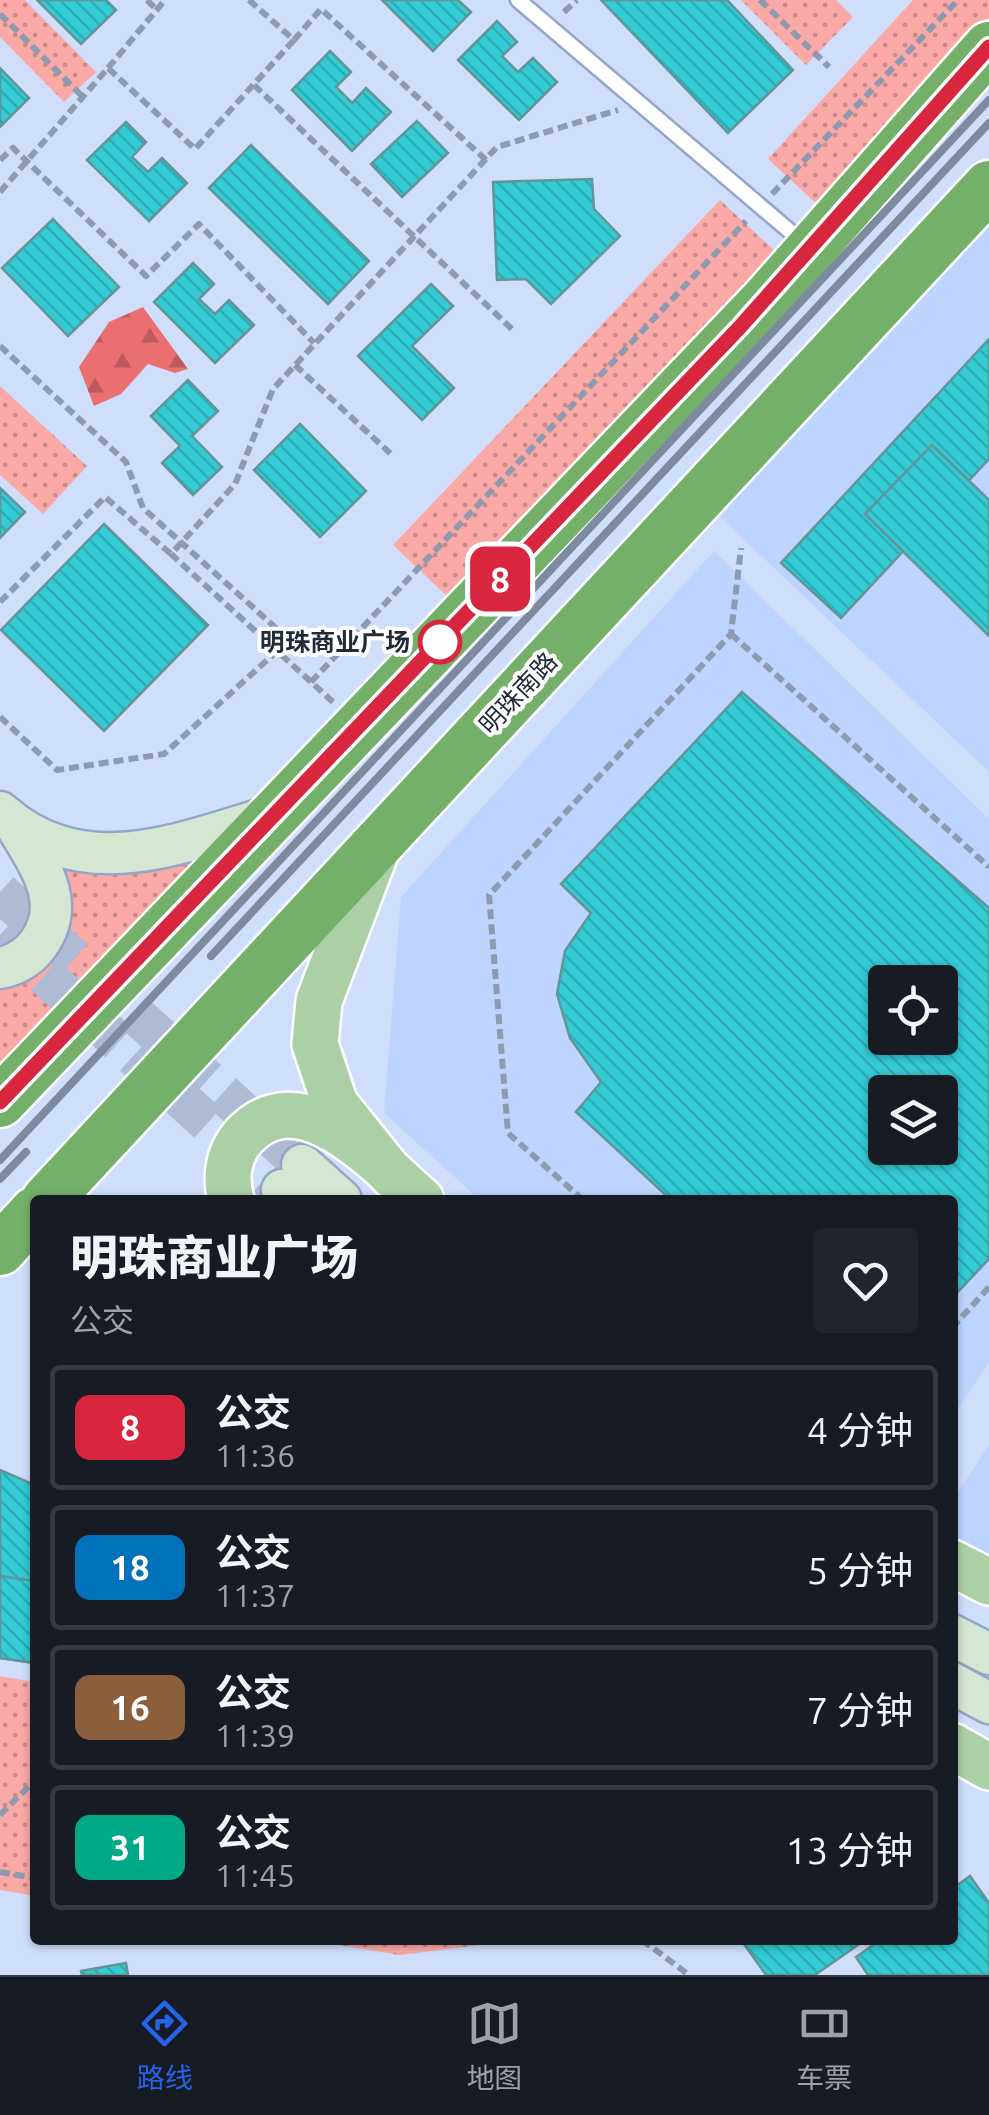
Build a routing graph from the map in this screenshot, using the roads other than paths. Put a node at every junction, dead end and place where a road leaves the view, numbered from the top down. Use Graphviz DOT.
graph roads {
  1 [pos="518,0"];
  2 [pos="989,47"];
  3 [pos="989,186"];
  4 [pos="811,249"];
  5 [pos="276,815"];
  6 [pos="8,820"];
  7 [pos="379,843"];
  8 [pos="0,968"];
  9 [pos="0,1102"];
  10 [pos="293,1185"];
  11 [pos="406,1188"];
  12 [pos="51,1195"];
  13 [pos="230,1195"];
  14 [pos="324,1195"];
  15 [pos="30,1217"];
  16 [pos="0,1250"];
  17 [pos="30,1256"];
  18 [pos="0,1267"];
  19 [pos="958,1566"];
  20 [pos="989,1582"];
  21 [pos="958,1638"];
  22 [pos="989,1654"];
  23 [pos="958,1686"];
  24 [pos="989,1703"];
  25 [pos="958,1750"];
  26 [pos="989,1768"];
  1 -- 4 [label="lane"];
  2 -- 4 [label="highway"];
  3 -- 7 [label="highway, 明珠南路"];
  4 -- 5 [label="highway"];
  5 -- 6 [label="main road"];
  5 -- 9 [label="highway"];
  6 -- 8 [label="main road"];
  7 -- 11 [label="main road"];
  7 -- 12 [label="highway, 明珠南路"];
  10 -- 14 [label="main road"];
  11 -- 13 [label="main road"];
  15 -- 16 [label="highway"];
  17 -- 18 [label="main road"];
  19 -- 20 [label="main road"];
  21 -- 22 [label="main road"];
  23 -- 24 [label="main road"];
  25 -- 26 [label="main road"];
}
